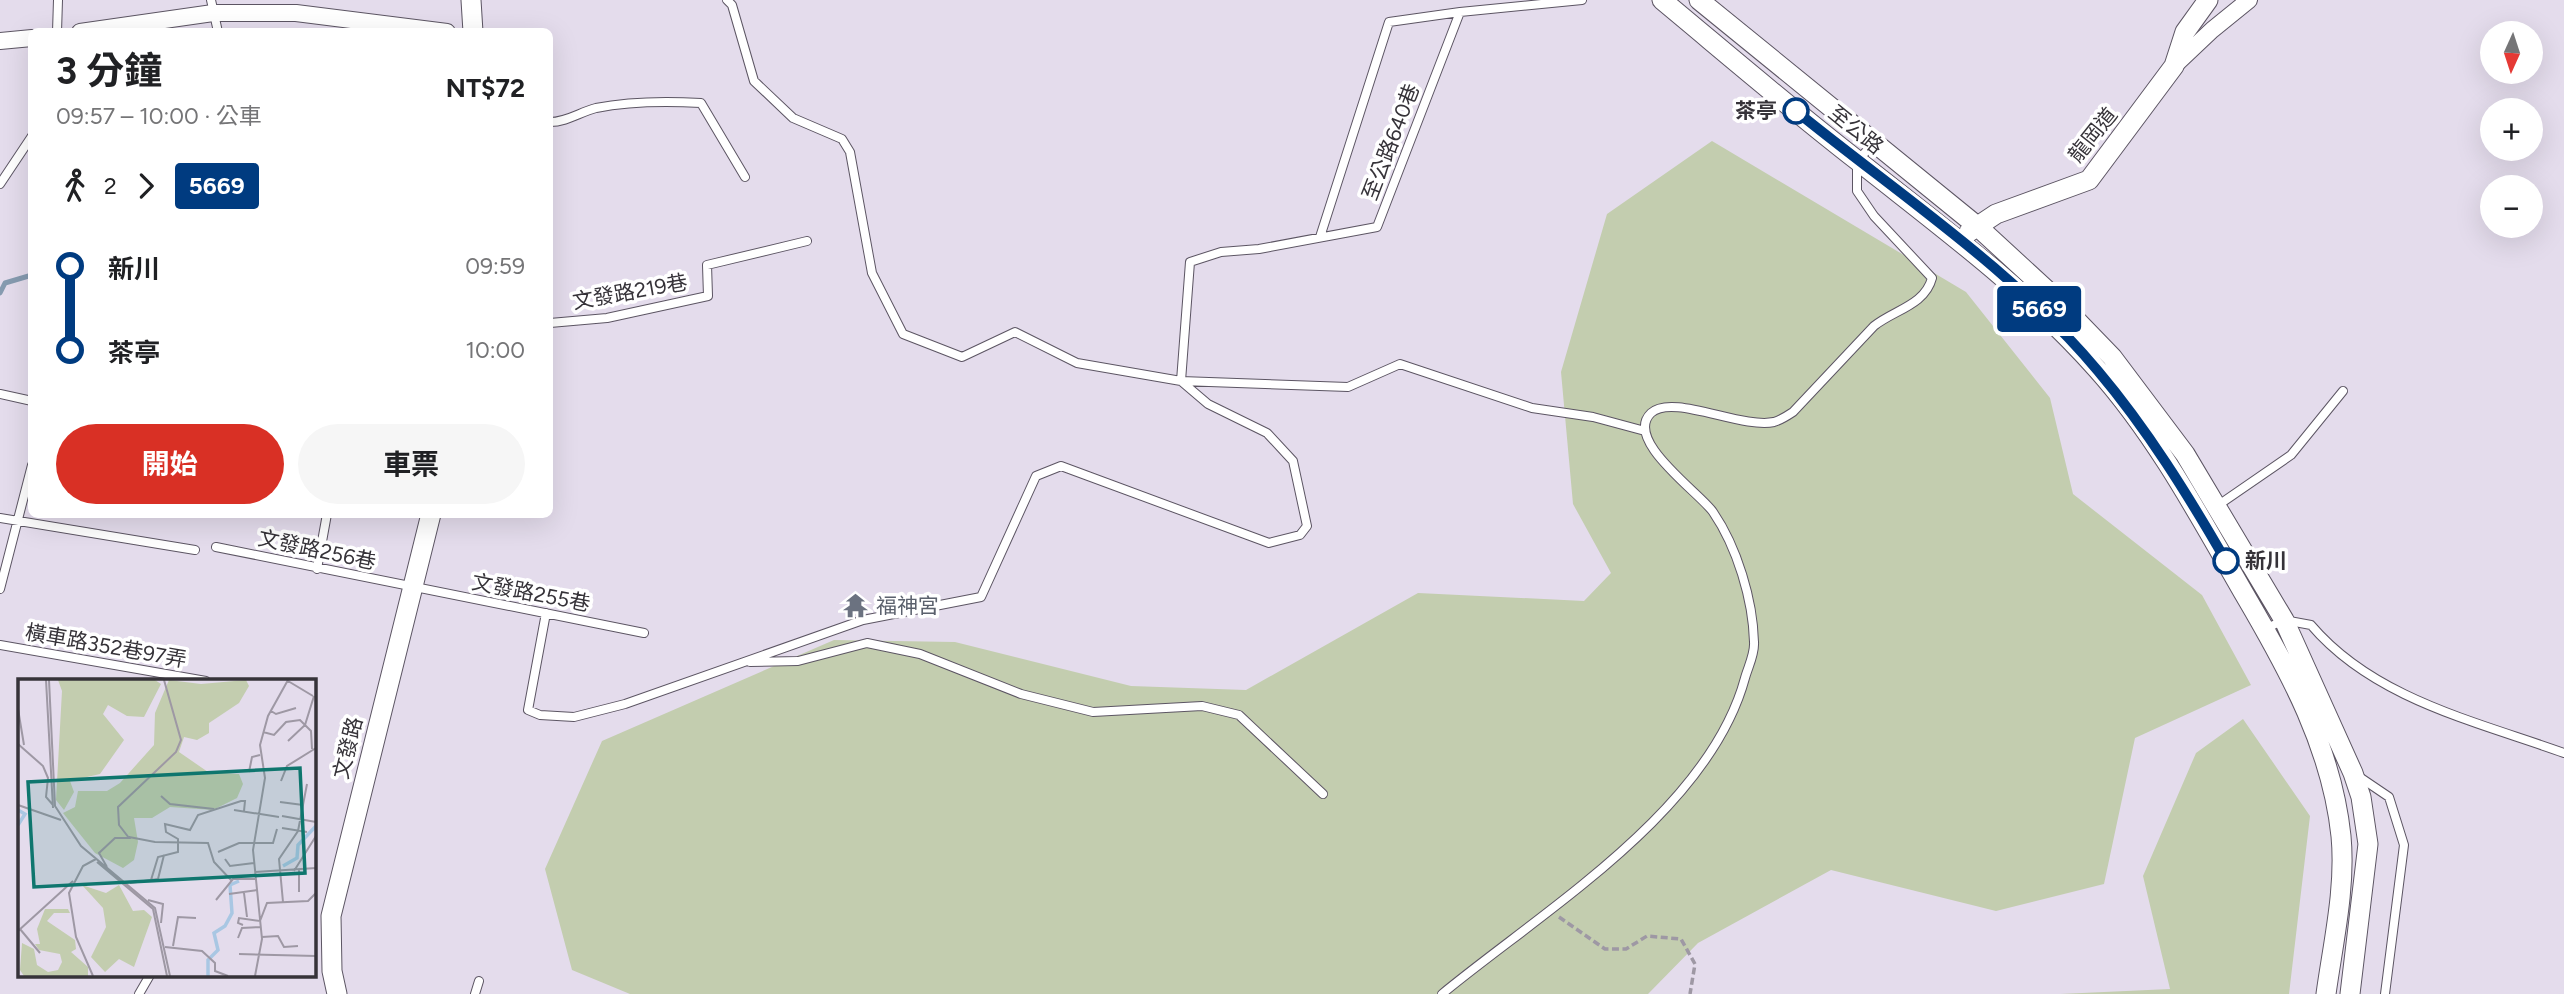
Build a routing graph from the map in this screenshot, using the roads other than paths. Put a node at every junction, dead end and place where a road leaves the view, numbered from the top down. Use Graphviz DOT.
graph roads {
  1 [pos="58,0"];
  2 [pos="471,0"];
  3 [pos="727,0"];
  4 [pos="1582,0"];
  5 [pos="1662,0"];
  6 [pos="1699,0"];
  7 [pos="2208,0"];
  8 [pos="2249,0"];
  9 [pos="296,6"];
  10 [pos="212,7"];
  11 [pos="1460,12"];
  12 [pos="57,28"];
  13 [pos="107,28"];
  14 [pos="217,28"];
  15 [pos="424,28"];
  16 [pos="473,28"];
  17 [pos="28,38"];
  18 [pos="0,41"];
  19 [pos="2174,66"];
  20 [pos="553,122"];
  21 [pos="28,142"];
  22 [pos="1875,142"];
  23 [pos="1857,161"];
  24 [pos="745,177"];
  25 [pos="0,184"];
  26 [pos="1977,226"];
  27 [pos="1320,237"];
  28 [pos="807,240"];
  29 [pos="1960,240"];
  30 [pos="553,323"];
  31 [pos="1181,382"];
  32 [pos="2343,391"];
  33 [pos="0,394"];
  34 [pos="28,400"];
  35 [pos="1644,431"];
  36 [pos="28,480"];
  37 [pos="2208,511"];
  38 [pos="0,518"];
  39 [pos="326,518"];
  40 [pos="430,518"];
  41 [pos="17,523"];
  42 [pos="216,547"];
  43 [pos="195,550"];
  44 [pos="317,569"];
  45 [pos="410,587"];
  46 [pos="0,589"];
  47 [pos="546,613"];
  48 [pos="2284,620"];
  49 [pos="2265,629"];
  50 [pos="644,633"];
  51 [pos="0,645"];
  52 [pos="744,662"];
  53 [pos="195,679"];
  54 [pos="2564,752"];
  55 [pos="2328,761"];
  56 [pos="2353,773"];
  57 [pos="1323,794"];
  58 [pos="149,976"];
  59 [pos="479,981"];
  60 [pos="139,994"];
  61 [pos="337,994"];
  62 [pos="475,994"];
  63 [pos="1442,994"];
  64 [pos="2326,994"];
  65 [pos="2350,994"];
  66 [pos="2385,994"];
  1 -- 12 [label="lane"];
  2 -- 16 [label="street"];
  3 -- 31 [label="lane"];
  4 -- 11 [label="lane"];
  5 -- 23 [label="street, 至公路"];
  6 -- 22 [label="street, 至公路"];
  7 -- 19 [label="street, 龍岡道"];
  8 -- 19 [label="street"];
  9 -- 10 [label="street"];
  9 -- 15 [label="street"];
  10 -- 13 [label="street"];
  10 -- 14 [label="lane"];
  11 -- 27 [label="lane, 至公路640巷"];
  11 -- 27 [label="lane"];
  17 -- 18 [label="street"];
  19 -- 26 [label="street, 龍岡道"];
  20 -- 24 [label="lane"];
  21 -- 25 [label="lane"];
  22 -- 23 [label="lane"];
  22 -- 26 [label="street, 至公路"];
  23 -- 29 [label="street, 至公路"];
  23 -- 35 [label="lane"];
  26 -- 29 [label="street, 龍岡道"];
  26 -- 37 [label="street, 至公路"];
  27 -- 31 [label="lane, 至公路640巷"];
  28 -- 30 [label="lane, 文發路219巷"];
  29 -- 37 [label="street, 至公路"];
  31 -- 35 [label="lane"];
  31 -- 52 [label="lane"];
  32 -- 37 [label="lane"];
  33 -- 34 [label="lane"];
  35 -- 63 [label="lane"];
  36 -- 41 [label="lane"];
  37 -- 48 [label="street"];
  37 -- 49 [label="street"];
  38 -- 41 [label="lane"];
  39 -- 44 [label="lane"];
  40 -- 45 [label="street, 文發路"];
  41 -- 43 [label="lane"];
  41 -- 46 [label="lane"];
  42 -- 44 [label="lane, 文發路256巷"];
  44 -- 45 [label="lane, 文發路256巷"];
  45 -- 47 [label="lane, 文發路255巷"];
  45 -- 61 [label="street, 文發路"];
  47 -- 50 [label="lane, 文發路255巷"];
  47 -- 52 [label="lane"];
  48 -- 49 [label="lane"];
  48 -- 54 [label="lane"];
  48 -- 56 [label="street"];
  49 -- 55 [label="street"];
  51 -- 53 [label="lane, 橫車路352巷97弄"];
  52 -- 57 [label="lane"];
  55 -- 56 [label="lane"];
  55 -- 64 [label="street"];
  56 -- 65 [label="street"];
  56 -- 66 [label="lane"];
  58 -- 60 [label="lane"];
  59 -- 62 [label="lane"];
}
